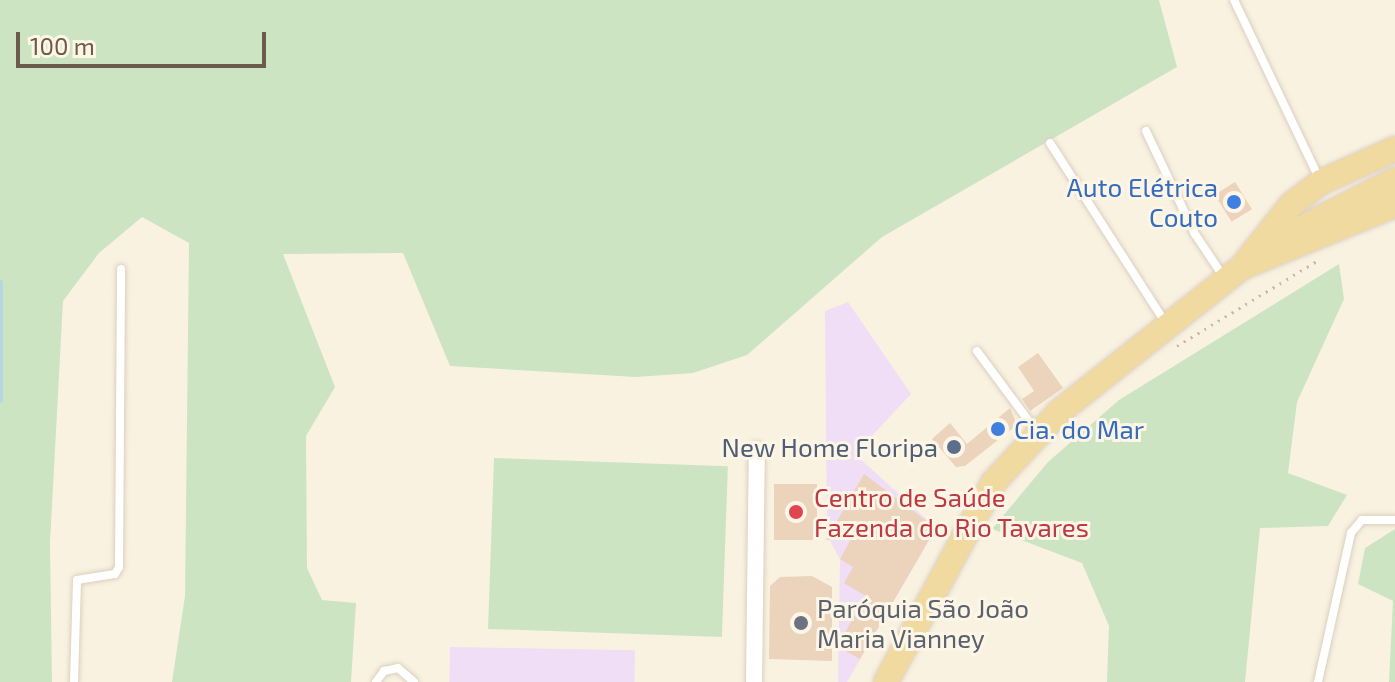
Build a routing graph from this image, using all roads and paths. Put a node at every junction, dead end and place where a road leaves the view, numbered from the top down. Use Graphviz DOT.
graph roads {
  1 [pos="1234,0"];
  2 [pos="1146,131"];
  3 [pos="1050,143"];
  4 [pos="1395,149"];
  5 [pos="1395,180"];
  6 [pos="1321,182"];
  7 [pos="1395,205"];
  8 [pos="1323,257"];
  9 [pos="121,269"];
  10 [pos="1233,273"];
  11 [pos="1167,325"];
  12 [pos="977,351"];
  13 [pos="1167,352"];
  14 [pos="1038,432"];
  15 [pos="757,450"];
  16 [pos="1395,520"];
  17 [pos="889,680"];
  18 [pos="74,682"];
  19 [pos="376,682"];
  20 [pos="414,682"];
  21 [pos="754,682"];
  22 [pos="1318,682"];
  1 -- 6 [label="lane"];
  2 -- 10 [label="lane"];
  3 -- 11 [label="lane"];
  4 -- 6 [label="main road"];
  5 -- 10 [label="main road"];
  6 -- 10 [label="main road"];
  7 -- 10 [label="main road"];
  8 -- 13 [label="path"];
  9 -- 18 [label="lane"];
  10 -- 11 [label="main road"];
  11 -- 14 [label="main road"];
  12 -- 14 [label="lane"];
  14 -- 17 [label="main road"];
  15 -- 21 [label="street"];
  16 -- 22 [label="lane"];
  19 -- 20 [label="lane"];
}
